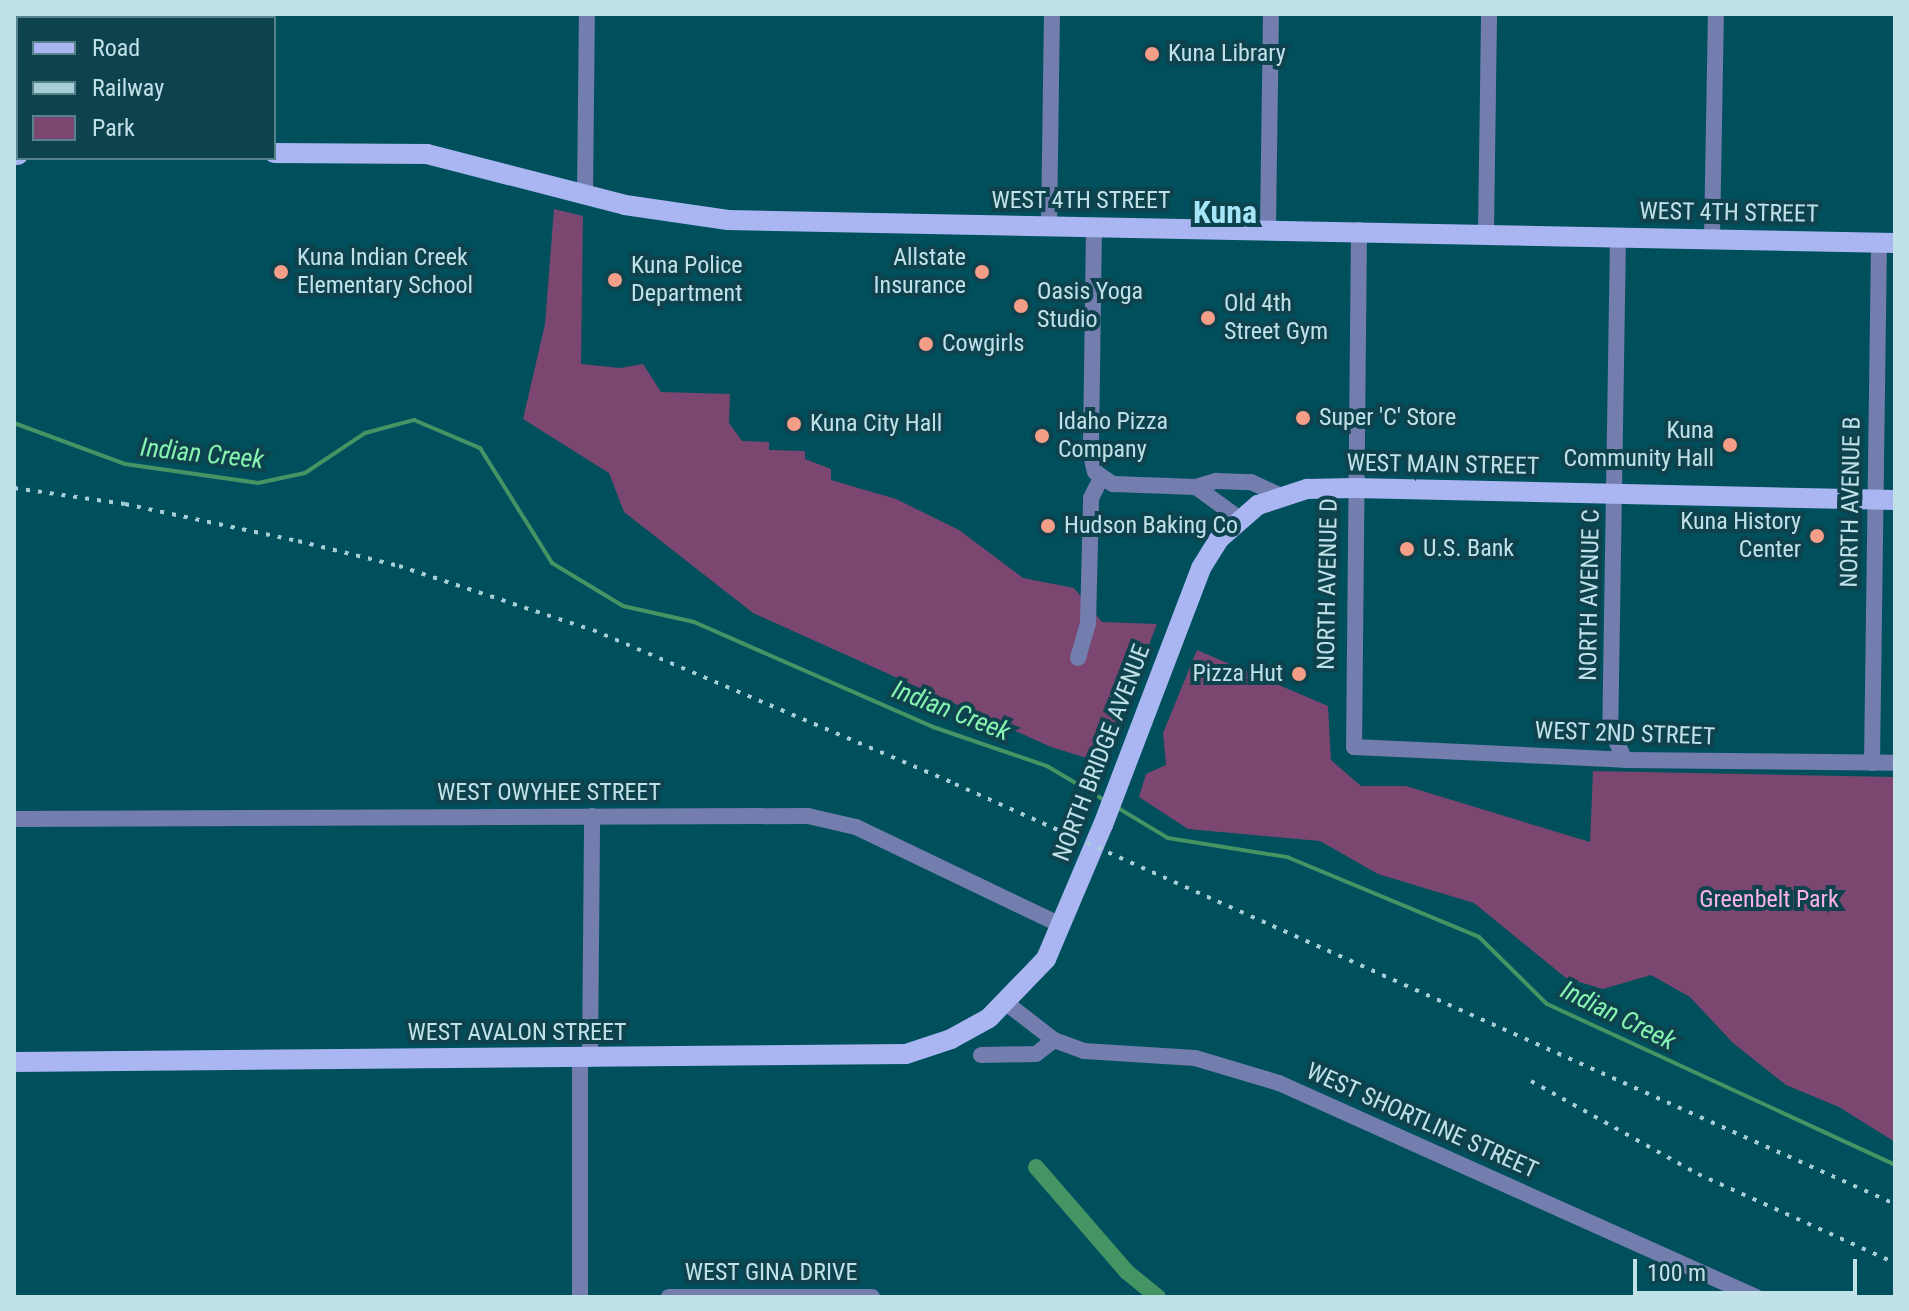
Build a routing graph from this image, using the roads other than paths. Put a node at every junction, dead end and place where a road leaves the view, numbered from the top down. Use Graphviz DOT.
graph roads {
  1 [pos="587,14"];
  2 [pos="1052,14"];
  3 [pos="1271,14"];
  4 [pos="1489,14"];
  5 [pos="1716,14"];
  6 [pos="276,153"];
  7 [pos="585,194"];
  8 [pos="1049,226"];
  9 [pos="1094,227"];
  10 [pos="1268,227"];
  11 [pos="1359,230"];
  12 [pos="1486,232"];
  13 [pos="1618,236"];
  14 [pos="1712,238"];
  15 [pos="1887,243"];
  16 [pos="1101,478"];
  17 [pos="1196,487"];
  18 [pos="1353,488"];
  19 [pos="1279,495"];
  20 [pos="1616,495"];
  21 [pos="1885,500"];
  22 [pos="1240,519"];
  23 [pos="1078,658"];
  24 [pos="1354,747"];
  25 [pos="1625,760"];
  26 [pos="1872,763"];
  27 [pos="1895,763"];
  28 [pos="592,816"];
  29 [pos="14,819"];
  30 [pos="1061,925"];
  31 [pos="1006,1003"];
  32 [pos="1054,1040"];
  33 [pos="981,1055"];
  34 [pos="585,1059"];
  35 [pos="14,1062"];
  36 [pos="580,1297"];
  37 [pos="669,1297"];
  38 [pos="872,1297"];
  39 [pos="1756,1297"];
  1 -- 7 [label="street"];
  2 -- 8 [label="street"];
  3 -- 10 [label="street"];
  4 -- 12 [label="street"];
  5 -- 14 [label="street"];
  6 -- 7 [label="main road, WEST 4TH STREET"];
  7 -- 8 [label="main road, WEST 4TH STREET"];
  8 -- 9 [label="main road, WEST 4TH STREET"];
  9 -- 10 [label="main road, WEST 4TH STREET"];
  9 -- 16 [label="street"];
  10 -- 11 [label="main road, WEST 4TH STREET"];
  11 -- 12 [label="main road, WEST 4TH STREET"];
  11 -- 18 [label="street, NORTH AVENUE D"];
  12 -- 13 [label="main road, WEST 4TH STREET"];
  13 -- 14 [label="main road, WEST 4TH STREET"];
  13 -- 20 [label="street, NORTH AVENUE C"];
  14 -- 15 [label="main road, WEST 4TH STREET"];
  15 -- 21 [label="street, NORTH AVENUE B"];
  16 -- 17 [label="street, WEST MAIN STREET"];
  16 -- 23 [label="street"];
  17 -- 19 [label="street, WEST MAIN STREET"];
  17 -- 22 [label="street"];
  18 -- 19 [label="main road, WEST MAIN STREET"];
  18 -- 20 [label="main road, WEST MAIN STREET"];
  18 -- 24 [label="street, NORTH AVENUE D"];
  19 -- 22 [label="main road, WEST MAIN STREET"];
  20 -- 21 [label="main road, WEST MAIN STREET"];
  20 -- 25 [label="street, NORTH AVENUE C"];
  21 -- 26 [label="street, NORTH AVENUE B"];
  22 -- 30 [label="main road, NORTH BRIDGE AVENUE"];
  24 -- 25 [label="street, WEST 2ND STREET"];
  25 -- 26 [label="street, WEST 2ND STREET"];
  26 -- 27 [label="street, WEST 2ND STREET"];
  28 -- 29 [label="street, WEST OWYHEE STREET"];
  28 -- 30 [label="street, WEST OWYHEE STREET"];
  28 -- 34 [label="street"];
  30 -- 31 [label="main road, NORTH BRIDGE AVENUE"];
  31 -- 32 [label="street, WEST SHORTLINE STREET"];
  31 -- 34 [label="main road, WEST AVALON STREET"];
  32 -- 33 [label="street"];
  32 -- 39 [label="street, WEST SHORTLINE STREET"];
  34 -- 35 [label="main road, WEST AVALON STREET"];
  34 -- 36 [label="street"];
  37 -- 38 [label="street, WEST GINA DRIVE"];
}
